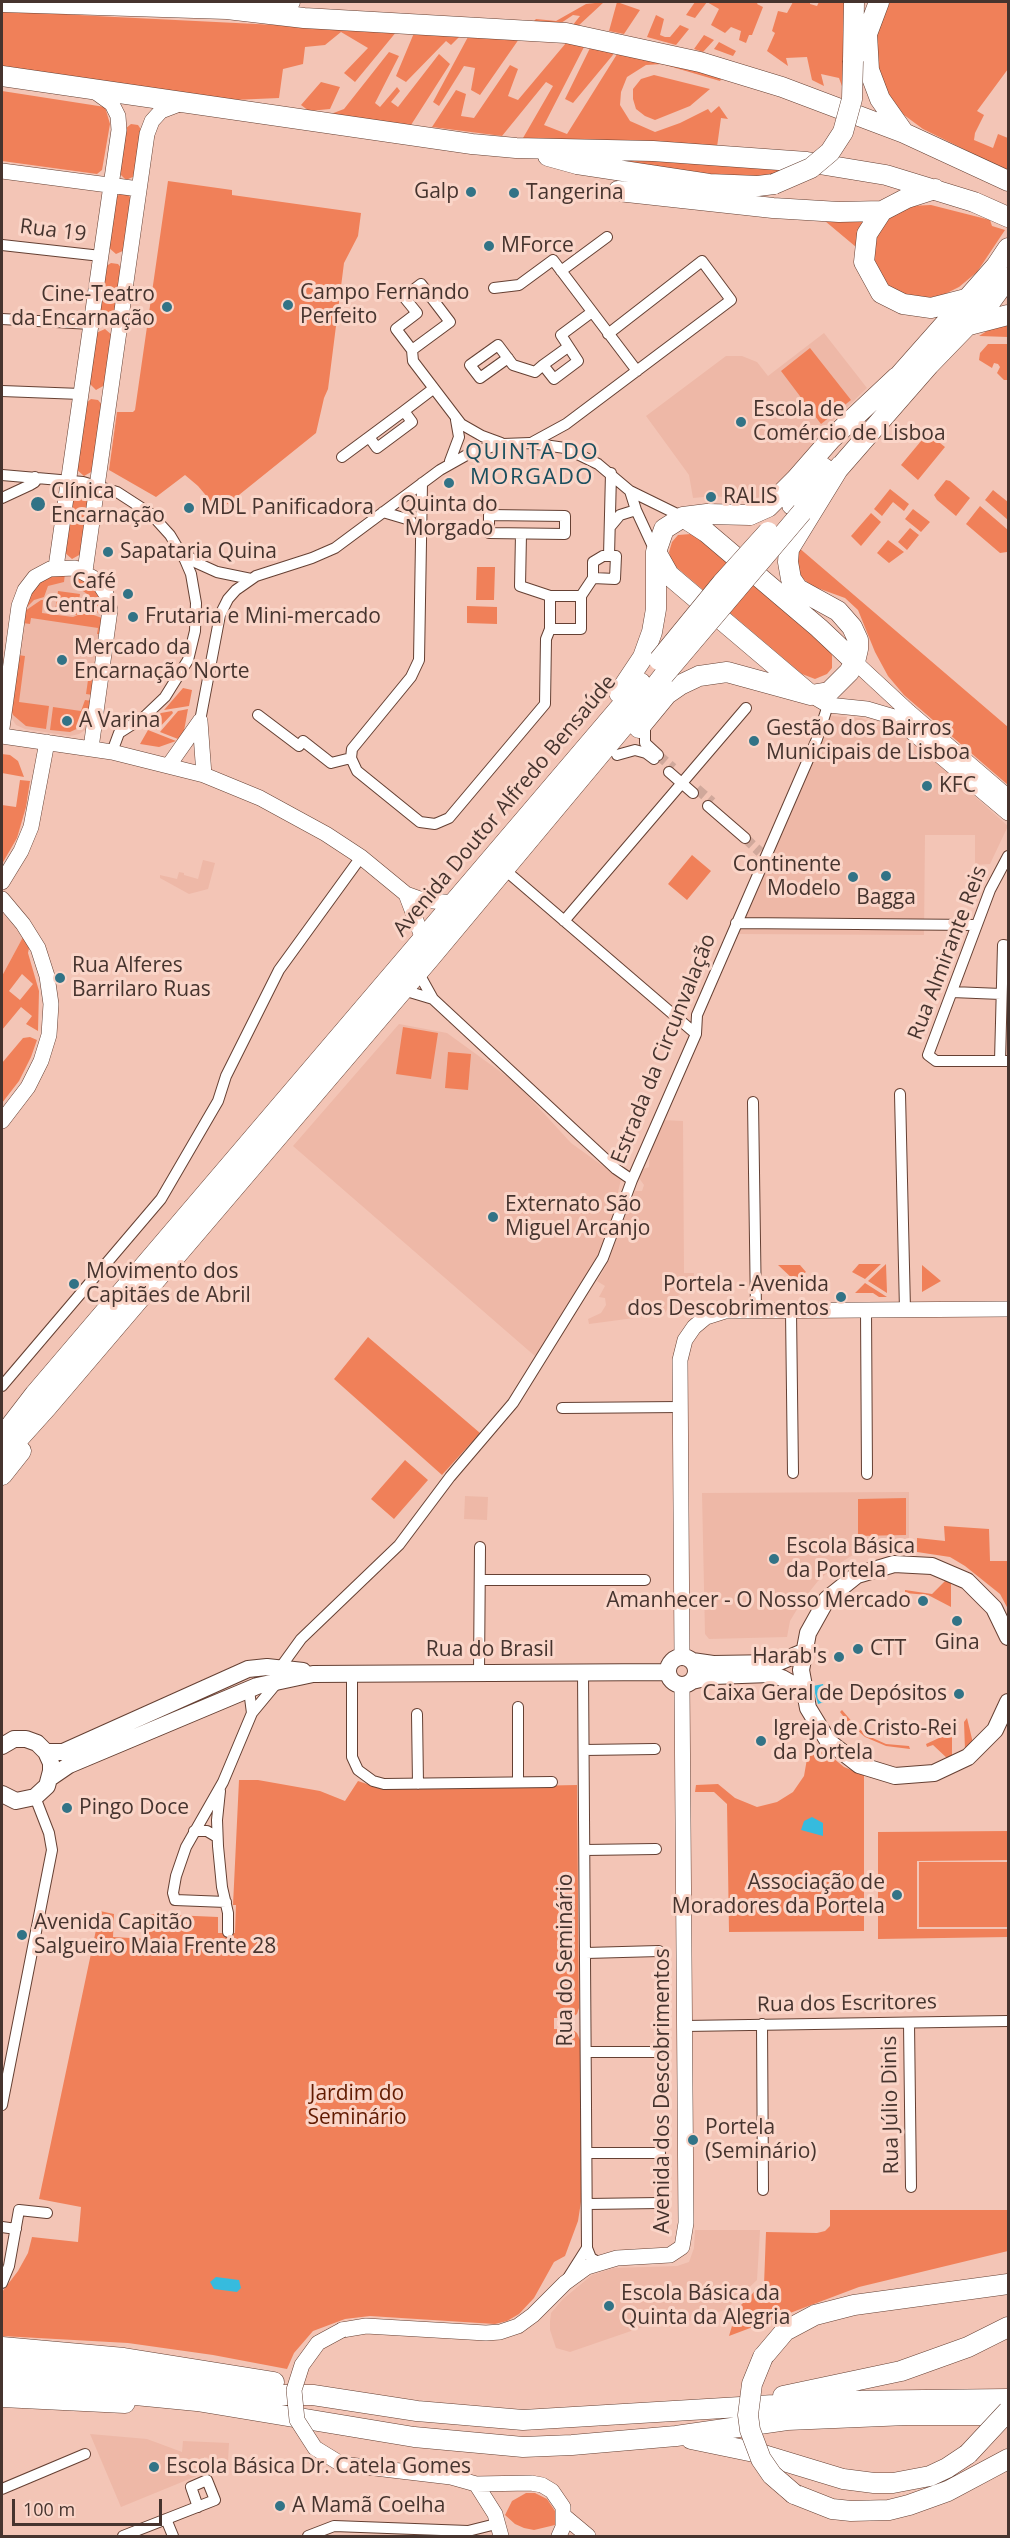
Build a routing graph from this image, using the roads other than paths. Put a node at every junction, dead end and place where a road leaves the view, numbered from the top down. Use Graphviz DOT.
graph roads {
  1 [pos="2,2"];
  2 [pos="290,2"];
  3 [pos="854,2"];
  4 [pos="863,2"];
  5 [pos="879,2"];
  6 [pos="227,9"];
  7 [pos="855,23"];
  8 [pos="2,76"];
  9 [pos="88,89"];
  10 [pos="188,104"];
  11 [pos="904,133"];
  12 [pos="516,148"];
  13 [pos="2,171"];
  14 [pos="1008,181"];
  15 [pos="111,185"];
  16 [pos="139,189"];
  17 [pos="935,189"];
  18 [pos="618,191"];
  19 [pos="882,211"];
  20 [pos="1008,217"];
  21 [pos="607,237"];
  22 [pos="2,245"];
  23 [pos="1008,248"];
  24 [pos="101,256"];
  25 [pos="561,271"];
  26 [pos="1002,272"];
  27 [pos="494,288"];
  28 [pos="966,299"];
  29 [pos="434,301"];
  30 [pos="592,312"];
  31 [pos="417,314"];
  32 [pos="1008,315"];
  33 [pos="2,320"];
  34 [pos="91,324"];
  35 [pos="120,326"];
  36 [pos="964,327"];
  37 [pos="608,334"];
  38 [pos="568,347"];
  39 [pos="412,350"];
  40 [pos="508,358"];
  41 [pos="543,365"];
  42 [pos="637,371"];
  43 [pos="897,377"];
  44 [pos="433,389"];
  45 [pos="2,391"];
  46 [pos="81,394"];
  47 [pos="456,419"];
  48 [pos="530,443"];
  49 [pos="503,444"];
  50 [pos="342,457"];
  51 [pos="448,464"];
  52 [pos="840,466"];
  53 [pos="611,473"];
  54 [pos="2,475"];
  55 [pos="35,477"];
  56 [pos="61,480"];
  57 [pos="422,483"];
  58 [pos="97,485"];
  59 [pos="630,491"];
  60 [pos="2,498"];
  61 [pos="797,509"];
  62 [pos="636,510"];
  63 [pos="383,512"];
  64 [pos="683,517"];
  65 [pos="610,527"];
  66 [pos="521,534"];
  67 [pos="422,539"];
  68 [pos="178,546"];
  69 [pos="656,552"];
  70 [pos="609,556"];
  71 [pos="56,567"];
  72 [pos="84,571"];
  73 [pos="593,578"];
  74 [pos="251,579"];
  75 [pos="550,596"];
  76 [pos="581,596"];
  77 [pos="550,628"];
  78 [pos="855,662"];
  79 [pos="659,671"];
  80 [pos="820,700"];
  81 [pos="746,708"];
  82 [pos="258,715"];
  83 [pos="200,721"];
  84 [pos="645,722"];
  85 [pos="2,728"];
  86 [pos="2,736"];
  87 [pos="47,742"];
  88 [pos="91,748"];
  89 [pos="112,752"];
  90 [pos="617,755"];
  91 [pos="351,758"];
  92 [pos="169,765"];
  93 [pos="671,770"];
  94 [pos="204,775"];
  95 [pos="683,781"];
  96 [pos="572,789"];
  97 [pos="695,791"];
  98 [pos="1008,797"];
  99 [pos="710,804"];
  100 [pos="533,810"];
  101 [pos="1008,813"];
  102 [pos="746,835"];
  103 [pos="1008,856"];
  104 [pos="361,858"];
  105 [pos="505,870"];
  106 [pos="2,882"];
  107 [pos="406,894"];
  108 [pos="2,899"];
  109 [pos="454,903"];
  110 [pos="564,921"];
  111 [pos="736,923"];
  112 [pos="976,925"];
  113 [pos="423,939"];
  114 [pos="1008,946"];
  115 [pos="418,972"];
  116 [pos="403,990"];
  117 [pos="952,992"];
  118 [pos="1001,994"];
  119 [pos="433,999"];
  120 [pos="1005,1029"];
  121 [pos="696,1034"];
  122 [pos="1004,1061"];
  123 [pos="900,1094"];
  124 [pos="753,1102"];
  125 [pos="2,1121"];
  126 [pos="632,1180"];
  127 [pos="1008,1309"];
  128 [pos="866,1310"];
  129 [pos="904,1310"];
  130 [pos="756,1311"];
  131 [pos="791,1311"];
  132 [pos="2,1386"];
  133 [pos="41,1401"];
  134 [pos="680,1407"];
  135 [pos="562,1408"];
  136 [pos="2,1422"];
  137 [pos="2,1437"];
  138 [pos="2,1457"];
  139 [pos="793,1473"];
  140 [pos="867,1474"];
  141 [pos="2,1475"];
  142 [pos="480,1547"];
  143 [pos="480,1580"];
  144 [pos="645,1580"];
  145 [pos="1008,1637"];
  146 [pos="803,1652"];
  147 [pos="687,1659"];
  148 [pos="479,1672"];
  149 [pos="583,1672"];
  150 [pos="668,1672"];
  151 [pos="352,1673"];
  152 [pos="280,1674"];
  153 [pos="237,1675"];
  154 [pos="687,1684"];
  155 [pos="254,1690"];
  156 [pos="803,1690"];
  157 [pos="1008,1702"];
  158 [pos="518,1707"];
  159 [pos="252,1713"];
  160 [pos="417,1714"];
  161 [pos="2,1746"];
  162 [pos="655,1749"];
  163 [pos="584,1750"];
  164 [pos="46,1752"];
  165 [pos="50,1778"];
  166 [pos="223,1782"];
  167 [pos="518,1782"];
  168 [pos="552,1782"];
  169 [pos="418,1784"];
  170 [pos="2,1797"];
  171 [pos="35,1797"];
  172 [pos="194,1831"];
  173 [pos="217,1837"];
  174 [pos="656,1849"];
  175 [pos="585,1850"];
  176 [pos="226,1902"];
  177 [pos="228,1932"];
  178 [pos="659,1951"];
  179 [pos="586,1953"];
  180 [pos="1008,2021"];
  181 [pos="909,2023"];
  182 [pos="762,2025"];
  183 [pos="685,2026"];
  184 [pos="587,2052"];
  185 [pos="659,2052"];
  186 [pos="2,2105"];
  187 [pos="588,2153"];
  188 [pos="660,2153"];
  189 [pos="911,2187"];
  190 [pos="763,2190"];
  191 [pos="659,2203"];
  192 [pos="588,2204"];
  193 [pos="47,2213"];
  194 [pos="2,2227"];
  195 [pos="16,2229"];
  196 [pos="587,2248"];
  197 [pos="598,2262"];
  198 [pos="2,2283"];
  199 [pos="565,2283"];
  200 [pos="1008,2284"];
  201 [pos="1008,2326"];
  202 [pos="2,2348"];
  203 [pos="2,2364"];
  204 [pos="2,2382"];
  205 [pos="314,2395"];
  206 [pos="2,2397"];
  207 [pos="1008,2399"];
  208 [pos="197,2401"];
  209 [pos="722,2410"];
  210 [pos="1008,2413"];
  211 [pos="676,2436"];
  212 [pos="86,2454"];
  213 [pos="1008,2459"];
  214 [pos="476,2484"];
  215 [pos="520,2484"];
  216 [pos="2,2489"];
  217 [pos="198,2507"];
  218 [pos="564,2516"];
  219 [pos="166,2519"];
  220 [pos="497,2525"];
  221 [pos="123,2536"];
  222 [pos="173,2536"];
  223 [pos="308,2536"];
  224 [pos="559,2536"];
  225 [pos="588,2536"];
  1 -- 6 [label="highway"];
  2 -- 6 [label="highway"];
  3 -- 7 [label="highway"];
  4 -- 7 [label="highway"];
  5 -- 11 [label="highway"];
  6 -- 11 [label="highway"];
  7 -- 12 [label="highway, bridge"];
  8 -- 9 [label="highway"];
  9 -- 10 [label="highway"];
  9 -- 15 [label="street"];
  10 -- 12 [label="highway"];
  10 -- 16 [label="street"];
  11 -- 14 [label="highway"];
  12 -- 17 [label="highway"];
  13 -- 15 [label="street"];
  15 -- 16 [label="street"];
  15 -- 24 [label="street"];
  16 -- 35 [label="street"];
  17 -- 19 [label="highway"];
  17 -- 20 [label="highway"];
  18 -- 19 [label="highway"];
  19 -- 28 [label="highway"];
  21 -- 25 [label="street"];
  22 -- 24 [label="street, Rua 19"];
  23 -- 26 [label="highway, Avenida Doutor Alfredo Bensaúde"];
  24 -- 34 [label="street"];
  25 -- 27 [label="street"];
  25 -- 30 [label="street"];
  26 -- 28 [label="highway, Avenida Doutor Alfredo Bensaúde"];
  26 -- 36 [label="highway, Avenida Doutor Alfredo Bensaúde"];
  28 -- 43 [label="highway, Avenida Doutor Alfredo Bensaúde"];
  29 -- 31 [label="street"];
  29 -- 31 [label="street"];
  29 -- 39 [label="street"];
  30 -- 37 [label="street"];
  30 -- 38 [label="street"];
  31 -- 39 [label="street"];
  32 -- 36 [label="highway"];
  33 -- 34 [label="street"];
  34 -- 35 [label="street"];
  34 -- 46 [label="street"];
  35 -- 58 [label="street"];
  36 -- 52 [label="highway, Avenida Doutor Alfredo Bensaúde"];
  37 -- 42 [label="street"];
  37 -- 42 [label="street"];
  38 -- 41 [label="street"];
  38 -- 41 [label="street"];
  39 -- 44 [label="street"];
  40 -- 41 [label="street"];
  42 -- 48 [label="street"];
  43 -- 61 [label="highway, Avenida Doutor Alfredo Bensaúde"];
  43 -- 64 [label="highway"];
  44 -- 47 [label="street"];
  44 -- 50 [label="street"];
  45 -- 46 [label="street"];
  46 -- 56 [label="street"];
  47 -- 49 [label="street"];
  47 -- 51 [label="street"];
  48 -- 49 [label="street"];
  48 -- 53 [label="street"];
  49 -- 51 [label="street"];
  51 -- 57 [label="street"];
  52 -- 61 [label="highway, Avenida Doutor Alfredo Bensaúde"];
  52 -- 78 [label="highway"];
  53 -- 59 [label="street"];
  53 -- 65 [label="street"];
  54 -- 55 [label="street"];
  55 -- 56 [label="street"];
  55 -- 60 [label="street"];
  56 -- 58 [label="street"];
  56 -- 71 [label="street"];
  57 -- 63 [label="street"];
  57 -- 67 [label="street"];
  58 -- 68 [label="street"];
  58 -- 72 [label="street"];
  59 -- 62 [label="street"];
  59 -- 64 [label="street"];
  61 -- 79 [label="highway, Avenida Doutor Alfredo Bensaúde, bridge"];
  62 -- 65 [label="street"];
  62 -- 69 [label="street"];
  63 -- 67 [label="street"];
  63 -- 74 [label="street"];
  64 -- 69 [label="highway"];
  64 -- 78 [label="highway"];
  65 -- 70 [label="street"];
  66 -- 66 [label="street"];
  66 -- 75 [label="street"];
  67 -- 91 [label="street"];
  68 -- 74 [label="street"];
  68 -- 89 [label="street"];
  69 -- 80 [label="highway"];
  69 -- 100 [label="highway"];
  70 -- 73 [label="street"];
  70 -- 73 [label="street"];
  71 -- 72 [label="street"];
  71 -- 85 [label="street"];
  72 -- 88 [label="street"];
  73 -- 76 [label="street"];
  74 -- 83 [label="street"];
  75 -- 76 [label="street"];
  75 -- 77 [label="street"];
  76 -- 77 [label="street"];
  77 -- 91 [label="street"];
  78 -- 80 [label="highway"];
  78 -- 98 [label="street"];
  79 -- 96 [label="highway, Avenida Doutor Alfredo Bensaúde"];
  79 -- 100 [label="highway, Avenida Doutor Alfredo Bensaúde"];
  80 -- 84 [label="highway"];
  80 -- 101 [label="street"];
  80 -- 111 [label="street, Estrada da Circunvalação"];
  81 -- 95 [label="street"];
  82 -- 91 [label="street"];
  83 -- 92 [label="street"];
  83 -- 94 [label="street"];
  84 -- 90 [label="highway"];
  84 -- 90 [label="street"];
  86 -- 87 [label="street"];
  87 -- 88 [label="street"];
  87 -- 106 [label="street"];
  88 -- 89 [label="street"];
  89 -- 92 [label="street"];
  90 -- 96 [label="highway"];
  92 -- 94 [label="street"];
  93 -- 95 [label="street"];
  94 -- 104 [label="street"];
  95 -- 97 [label="street"];
  95 -- 110 [label="street"];
  96 -- 105 [label="highway, Avenida Doutor Alfredo Bensaúde"];
  99 -- 102 [label="street"];
  100 -- 109 [label="highway, Avenida Doutor Alfredo Bensaúde"];
  103 -- 112 [label="street, Rua Almirante Reis"];
  104 -- 107 [label="street"];
  104 -- 132 [label="street"];
  105 -- 110 [label="street"];
  105 -- 115 [label="highway, Avenida Doutor Alfredo Bensaúde"];
  107 -- 109 [label="street"];
  107 -- 113 [label="street"];
  108 -- 125 [label="street"];
  109 -- 113 [label="highway, Avenida Doutor Alfredo Bensaúde"];
  110 -- 121 [label="street"];
  111 -- 112 [label="street"];
  111 -- 121 [label="street, Estrada da Circunvalação"];
  112 -- 117 [label="street, Rua Almirante Reis"];
  113 -- 133 [label="highway, Avenida Doutor Alfredo Bensaúde"];
  114 -- 118 [label="street"];
  115 -- 116 [label="highway, Avenida Doutor Alfredo Bensaúde"];
  115 -- 119 [label="street"];
  116 -- 119 [label="street"];
  116 -- 133 [label="highway, Avenida Doutor Alfredo Bensaúde"];
  117 -- 118 [label="street"];
  117 -- 122 [label="street, Rua Almirante Reis"];
  118 -- 120 [label="street"];
  119 -- 126 [label="street"];
  120 -- 122 [label="street"];
  121 -- 126 [label="street, Estrada da Circunvalação"];
  123 -- 129 [label="street"];
  124 -- 130 [label="street"];
  126 -- 152 [label="street, Estrada da Circunvalação"];
  127 -- 129 [label="street"];
  128 -- 129 [label="street"];
  128 -- 131 [label="street"];
  128 -- 140 [label="street"];
  130 -- 131 [label="street"];
  130 -- 134 [label="street"];
  131 -- 139 [label="street"];
  133 -- 136 [label="highway, Avenida Doutor Alfredo Bensaúde"];
  133 -- 137 [label="highway, Avenida Doutor Alfredo Bensaúde"];
  133 -- 138 [label="highway, Avenida Doutor Alfredo Bensaúde"];
  133 -- 141 [label="highway, Avenida Doutor Alfredo Bensaúde"];
  134 -- 135 [label="street"];
  134 -- 147 [label="street"];
  142 -- 143 [label="street"];
  143 -- 144 [label="street"];
  143 -- 148 [label="street"];
  145 -- 146 [label="main road"];
  146 -- 147 [label="main road"];
  146 -- 156 [label="main road"];
  147 -- 150 [label="main road"];
  147 -- 154 [label="main road"];
  148 -- 149 [label="main road, Rua do Brasil"];
  148 -- 151 [label="main road, Rua do Brasil"];
  149 -- 150 [label="main road, Rua do Brasil"];
  149 -- 163 [label="street, Rua do Seminário"];
  150 -- 154 [label="main road"];
  151 -- 152 [label="main road, Rua do Brasil"];
  151 -- 169 [label="street"];
  152 -- 153 [label="main road, Rua do Brasil"];
  152 -- 155 [label="main road, Rua do Brasil"];
  153 -- 155 [label="street"];
  153 -- 164 [label="main road, Rua do Brasil"];
  154 -- 156 [label="main road"];
  154 -- 183 [label="street, Avenida dos Descobrimentos"];
  155 -- 159 [label="street"];
  155 -- 159 [label="street"];
  155 -- 165 [label="main road, Rua do Brasil"];
  156 -- 157 [label="main road"];
  158 -- 167 [label="street"];
  159 -- 166 [label="street"];
  160 -- 169 [label="street"];
  161 -- 164 [label="main road"];
  162 -- 163 [label="street"];
  163 -- 175 [label="street, Rua do Seminário"];
  164 -- 165 [label="main road"];
  165 -- 171 [label="main road, Rua do Brasil"];
  166 -- 172 [label="street"];
  166 -- 173 [label="street"];
  167 -- 168 [label="street"];
  167 -- 169 [label="street"];
  170 -- 171 [label="main road"];
  171 -- 186 [label="street"];
  172 -- 173 [label="street"];
  172 -- 176 [label="street"];
  173 -- 176 [label="street"];
  174 -- 175 [label="street"];
  175 -- 179 [label="street, Rua do Seminário"];
  176 -- 177 [label="street"];
  178 -- 179 [label="street"];
  179 -- 184 [label="street, Rua do Seminário"];
  180 -- 181 [label="street, Rua dos Escritores"];
  181 -- 182 [label="street, Rua dos Escritores"];
  181 -- 189 [label="street, Rua Júlio Dinis"];
  182 -- 183 [label="street, Rua dos Escritores"];
  182 -- 190 [label="street"];
  183 -- 197 [label="street, Avenida dos Descobrimentos"];
  184 -- 185 [label="street"];
  184 -- 187 [label="street, Rua do Seminário"];
  187 -- 188 [label="street"];
  187 -- 192 [label="street, Rua do Seminário"];
  191 -- 192 [label="street"];
  192 -- 196 [label="street, Rua do Seminário"];
  193 -- 195 [label="street"];
  194 -- 195 [label="street"];
  195 -- 198 [label="street"];
  196 -- 197 [label="street"];
  196 -- 199 [label="street"];
  197 -- 199 [label="street, Avenida dos Descobrimentos"];
  199 -- 214 [label="street, Avenida dos Descobrimentos, bridge"];
  200 -- 213 [label="highway, bridge"];
  201 -- 209 [label="highway"];
  202 -- 205 [label="highway"];
  203 -- 205 [label="highway"];
  204 -- 208 [label="highway"];
  205 -- 209 [label="highway"];
  206 -- 208 [label="highway"];
  207 -- 209 [label="highway"];
  208 -- 211 [label="highway"];
  210 -- 211 [label="highway"];
  210 -- 211 [label="highway, bridge"];
  212 -- 216 [label="street"];
  214 -- 215 [label="street"];
  214 -- 220 [label="street"];
  215 -- 218 [label="street"];
  215 -- 220 [label="street"];
  217 -- 219 [label="street"];
  218 -- 224 [label="street"];
  218 -- 225 [label="street"];
  219 -- 221 [label="street"];
  219 -- 222 [label="street"];
  220 -- 223 [label="street"];
}
